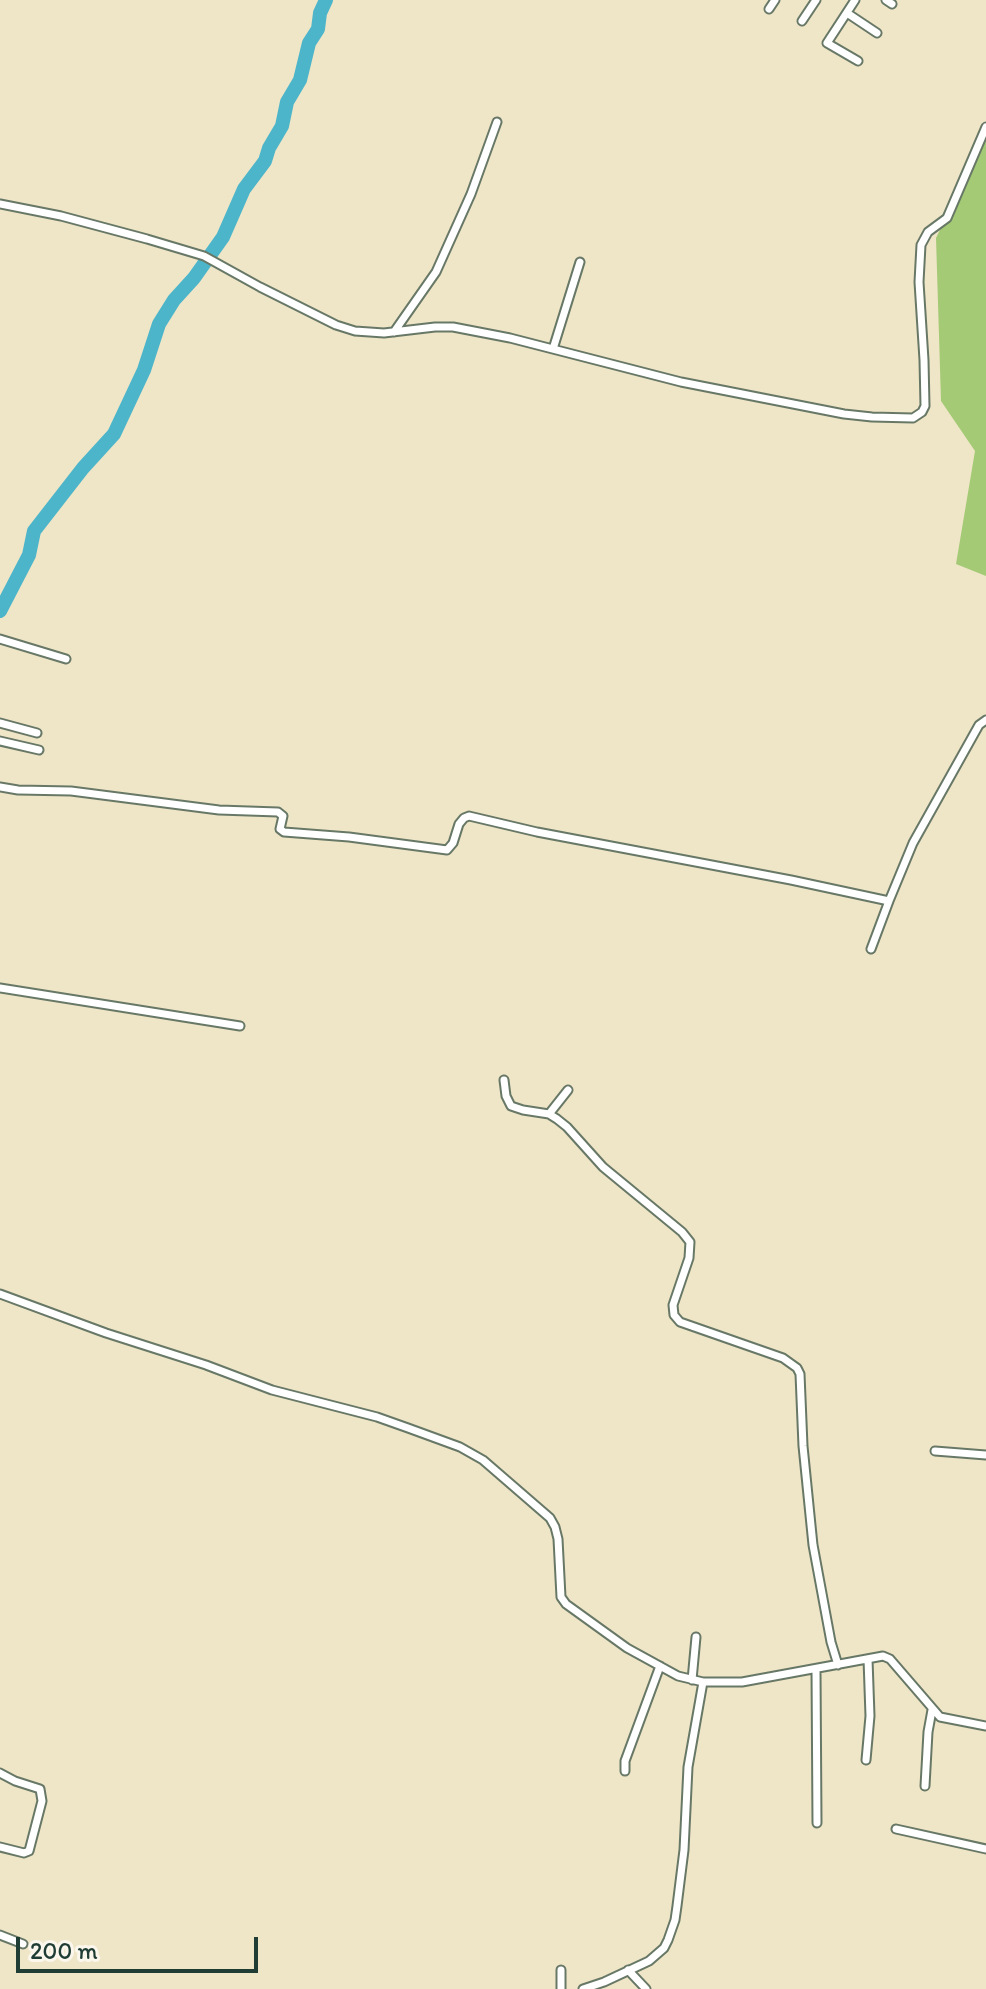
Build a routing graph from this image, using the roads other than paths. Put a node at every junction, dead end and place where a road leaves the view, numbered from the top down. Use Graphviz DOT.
graph roads {
  1 [pos="775,0"];
  2 [pos="816,0"];
  3 [pos="842,0"];
  4 [pos="851,6"];
  5 [pos="769,9"];
  6 [pos="802,21"];
  7 [pos="877,33"];
  8 [pos="858,61"];
  9 [pos="497,122"];
  10 [pos="986,127"];
  11 [pos="0,204"];
  12 [pos="580,262"];
  13 [pos="394,332"];
  14 [pos="553,349"];
  15 [pos="0,639"];
  16 [pos="66,659"];
  17 [pos="986,720"];
  18 [pos="0,723"];
  19 [pos="37,733"];
  20 [pos="0,741"];
  21 [pos="39,750"];
  22 [pos="0,787"];
  23 [pos="889,901"];
  24 [pos="871,949"];
  25 [pos="0,988"];
  26 [pos="240,1026"];
  27 [pos="504,1080"];
  28 [pos="568,1090"];
  29 [pos="549,1114"];
  30 [pos="0,1294"];
  31 [pos="935,1451"];
  32 [pos="986,1455"];
  33 [pos="696,1637"];
  34 [pos="868,1659"];
  35 [pos="838,1665"];
  36 [pos="660,1666"];
  37 [pos="816,1669"];
  38 [pos="692,1680"];
  39 [pos="703,1682"];
  40 [pos="932,1710"];
  41 [pos="986,1726"];
  42 [pos="866,1760"];
  43 [pos="625,1771"];
  44 [pos="0,1773"];
  45 [pos="925,1786"];
  46 [pos="817,1823"];
  47 [pos="896,1829"];
  48 [pos="0,1847"];
  49 [pos="986,1849"];
  50 [pos="0,1935"];
  51 [pos="23,1944"];
  52 [pos="561,1970"];
  53 [pos="628,1970"];
  54 [pos="561,1989"];
  55 [pos="583,1989"];
  56 [pos="646,1989"];
  1 -- 5 [label="street"];
  2 -- 6 [label="street"];
  3 -- 4 [label="street"];
  4 -- 7 [label="street"];
  4 -- 8 [label="street"];
  9 -- 13 [label="street"];
  10 -- 14 [label="street"];
  11 -- 13 [label="street"];
  12 -- 14 [label="street"];
  13 -- 14 [label="street"];
  15 -- 16 [label="street"];
  17 -- 23 [label="street"];
  18 -- 19 [label="street"];
  20 -- 21 [label="street"];
  22 -- 23 [label="street"];
  23 -- 24 [label="street"];
  25 -- 26 [label="street"];
  27 -- 29 [label="street"];
  28 -- 29 [label="street"];
  29 -- 35 [label="street"];
  30 -- 36 [label="street"];
  31 -- 32 [label="street"];
  33 -- 38 [label="street"];
  34 -- 35 [label="street"];
  34 -- 40 [label="street"];
  34 -- 42 [label="street"];
  35 -- 37 [label="street"];
  36 -- 38 [label="street"];
  36 -- 43 [label="street"];
  37 -- 39 [label="street"];
  37 -- 46 [label="street"];
  38 -- 39 [label="street"];
  39 -- 53 [label="street"];
  40 -- 41 [label="street"];
  40 -- 45 [label="street"];
  44 -- 48 [label="street"];
  47 -- 49 [label="street"];
  50 -- 51 [label="street"];
  52 -- 54 [label="street"];
  53 -- 55 [label="street"];
  53 -- 56 [label="street"];
}
